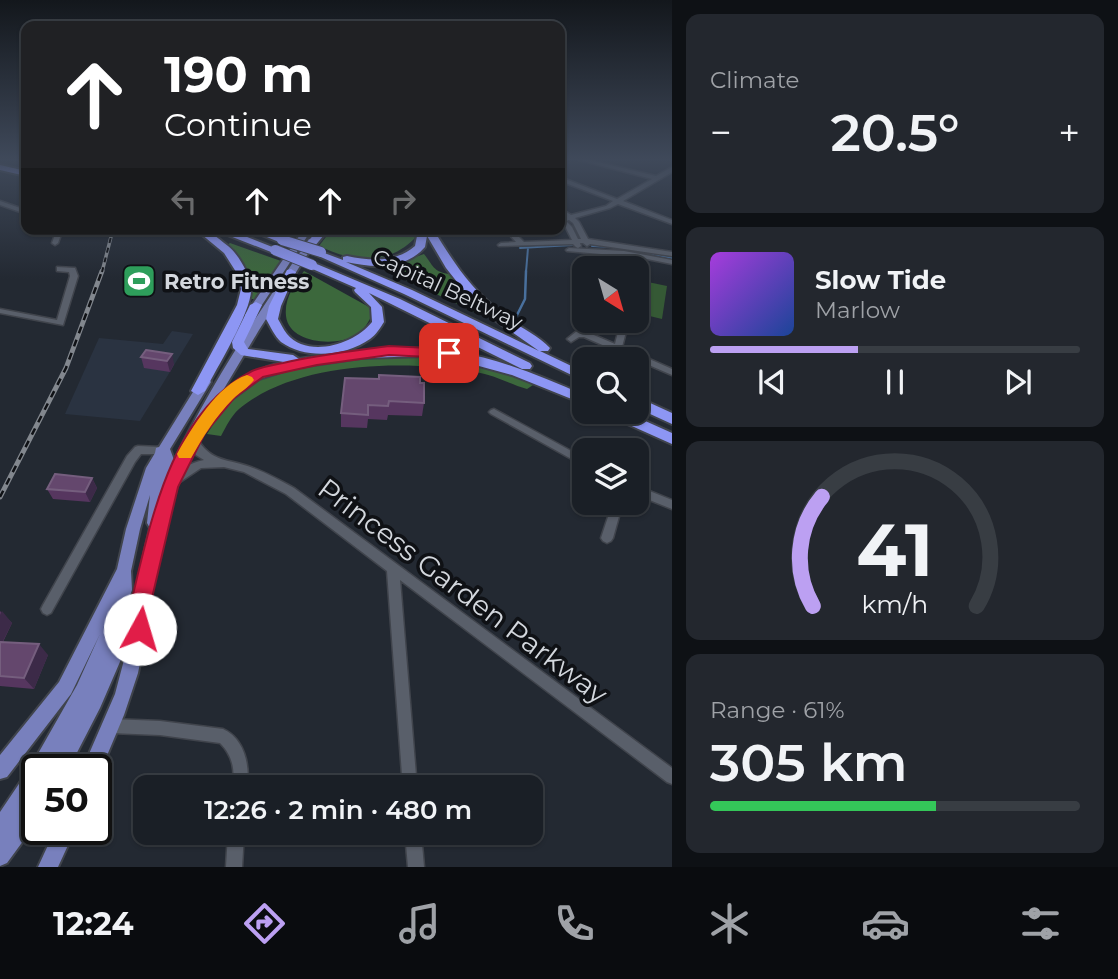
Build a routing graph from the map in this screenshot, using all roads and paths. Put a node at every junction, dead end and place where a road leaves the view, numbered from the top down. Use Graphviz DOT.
graph roads {
  1 [pos="612,198"];
  2 [pos="623,198"];
  3 [pos="619,201"];
  4 [pos="0,204"];
  5 [pos="11,207"];
  6 [pos="21,210"];
  7 [pos="565,213"];
  8 [pos="0,215"];
  9 [pos="572,218"];
  10 [pos="565,219"];
  11 [pos="672,222"];
  12 [pos="565,224"];
  13 [pos="58,235"];
  14 [pos="209,235"];
  15 [pos="234,235"];
  16 [pos="268,235"];
  17 [pos="304,235"];
  18 [pos="317,235"];
  19 [pos="421,235"];
  20 [pos="432,235"];
  21 [pos="513,235"];
  22 [pos="577,240"];
  23 [pos="586,241"];
  24 [pos="55,243"];
  25 [pos="522,244"];
  26 [pos="501,245"];
  27 [pos="569,250"];
  28 [pos="579,250"];
  29 [pos="589,250"];
  30 [pos="305,251"];
  31 [pos="672,254"];
  32 [pos="639,255"];
  33 [pos="316,259"];
  34 [pos="672,262"];
  35 [pos="60,269"];
  36 [pos="291,272"];
  37 [pos="256,305"];
  38 [pos="0,311"];
  39 [pos="572,339"];
  40 [pos="616,347"];
  41 [pos="242,350"];
  42 [pos="317,360"];
  43 [pos="649,362"];
  44 [pos="572,364"];
  45 [pos="572,371"];
  46 [pos="672,372"];
  47 [pos="572,388"];
  48 [pos="198,391"];
  49 [pos="572,395"];
  50 [pos="649,407"];
  51 [pos="494,412"];
  52 [pos="672,419"];
  53 [pos="640,424"];
  54 [pos="645,424"];
  55 [pos="195,435"];
  56 [pos="672,438"];
  57 [pos="160,451"];
  58 [pos="572,455"];
  59 [pos="216,463"];
  60 [pos="172,482"];
  61 [pos="649,495"];
  62 [pos="672,505"];
  63 [pos="614,515"];
  64 [pos="607,538"];
  65 [pos="155,544"];
  66 [pos="393,567"];
  67 [pos="124,571"];
  68 [pos="47,609"];
  69 [pos="138,615"];
  70 [pos="110,726"];
  71 [pos="48,754"];
  72 [pos="66,754"];
  73 [pos="98,754"];
  74 [pos="0,770"];
  75 [pos="242,775"];
  76 [pos="409,775"];
  77 [pos="672,777"];
  78 [pos="21,798"];
  79 [pos="21,827"];
  80 [pos="0,830"];
  81 [pos="58,845"];
  82 [pos="235,845"];
  83 [pos="414,845"];
  84 [pos="0,856"];
  85 [pos="48,867"];
  86 [pos="234,867"];
  87 [pos="416,867"];
  1 -- 3 [label="street"];
  2 -- 3 [label="street"];
  3 -- 9 [label="street"];
  3 -- 11 [label="street"];
  4 -- 5 [label="street"];
  5 -- 6 [label="street"];
  5 -- 8 [label="street"];
  7 -- 9 [label="street"];
  9 -- 10 [label="street"];
  9 -- 23 [label="street"];
  12 -- 22 [label="street"];
  13 -- 24 [label="street"];
  14 -- 48 [label="highway"];
  15 -- 33 [label="highway, bridge"];
  16 -- 33 [label="highway, Capital Beltway, bridge"];
  17 -- 37 [label="main road"];
  18 -- 30 [label="highway"];
  19 -- 33 [label="highway"];
  20 -- 44 [label="highway"];
  21 -- 25 [label="street"];
  22 -- 23 [label="street"];
  22 -- 25 [label="street"];
  22 -- 28 [label="street"];
  23 -- 29 [label="street"];
  23 -- 31 [label="street"];
  25 -- 26 [label="street"];
  27 -- 28 [label="street"];
  28 -- 29 [label="street"];
  29 -- 32 [label="street"];
  30 -- 36 [label="main road"];
  32 -- 34 [label="street"];
  33 -- 36 [label="highway"];
  33 -- 45 [label="highway, Capital Beltway"];
  33 -- 47 [label="highway, Capital Beltway"];
  35 -- 38 [label="street"];
  36 -- 41 [label="main road"];
  37 -- 41 [label="highway"];
  37 -- 48 [label="main road"];
  39 -- 40 [label="street"];
  41 -- 42 [label="highway"];
  41 -- 55 [label="main road"];
  42 -- 49 [label="highway"];
  42 -- 55 [label="highway"];
  43 -- 46 [label="street"];
  48 -- 57 [label="main road"];
  50 -- 52 [label="highway"];
  51 -- 58 [label="street"];
  53 -- 56 [label="highway"];
  54 -- 56 [label="highway"];
  55 -- 59 [label="street"];
  55 -- 60 [label="main road"];
  57 -- 65 [label="main road"];
  57 -- 67 [label="main road"];
  57 -- 68 [label="street"];
  59 -- 60 [label="street"];
  59 -- 66 [label="street, Princess Garden Parkway"];
  60 -- 65 [label="main road"];
  61 -- 62 [label="street"];
  63 -- 64 [label="street"];
  65 -- 69 [label="main road"];
  66 -- 76 [label="street"];
  66 -- 77 [label="street, Princess Garden Parkway"];
  67 -- 71 [label="main road"];
  67 -- 74 [label="main road"];
  69 -- 70 [label="main road"];
  69 -- 72 [label="main road"];
  70 -- 73 [label="main road"];
  70 -- 75 [label="street"];
  78 -- 80 [label="main road"];
  79 -- 84 [label="main road"];
  81 -- 85 [label="main road"];
  82 -- 86 [label="street"];
  83 -- 87 [label="street"];
}
